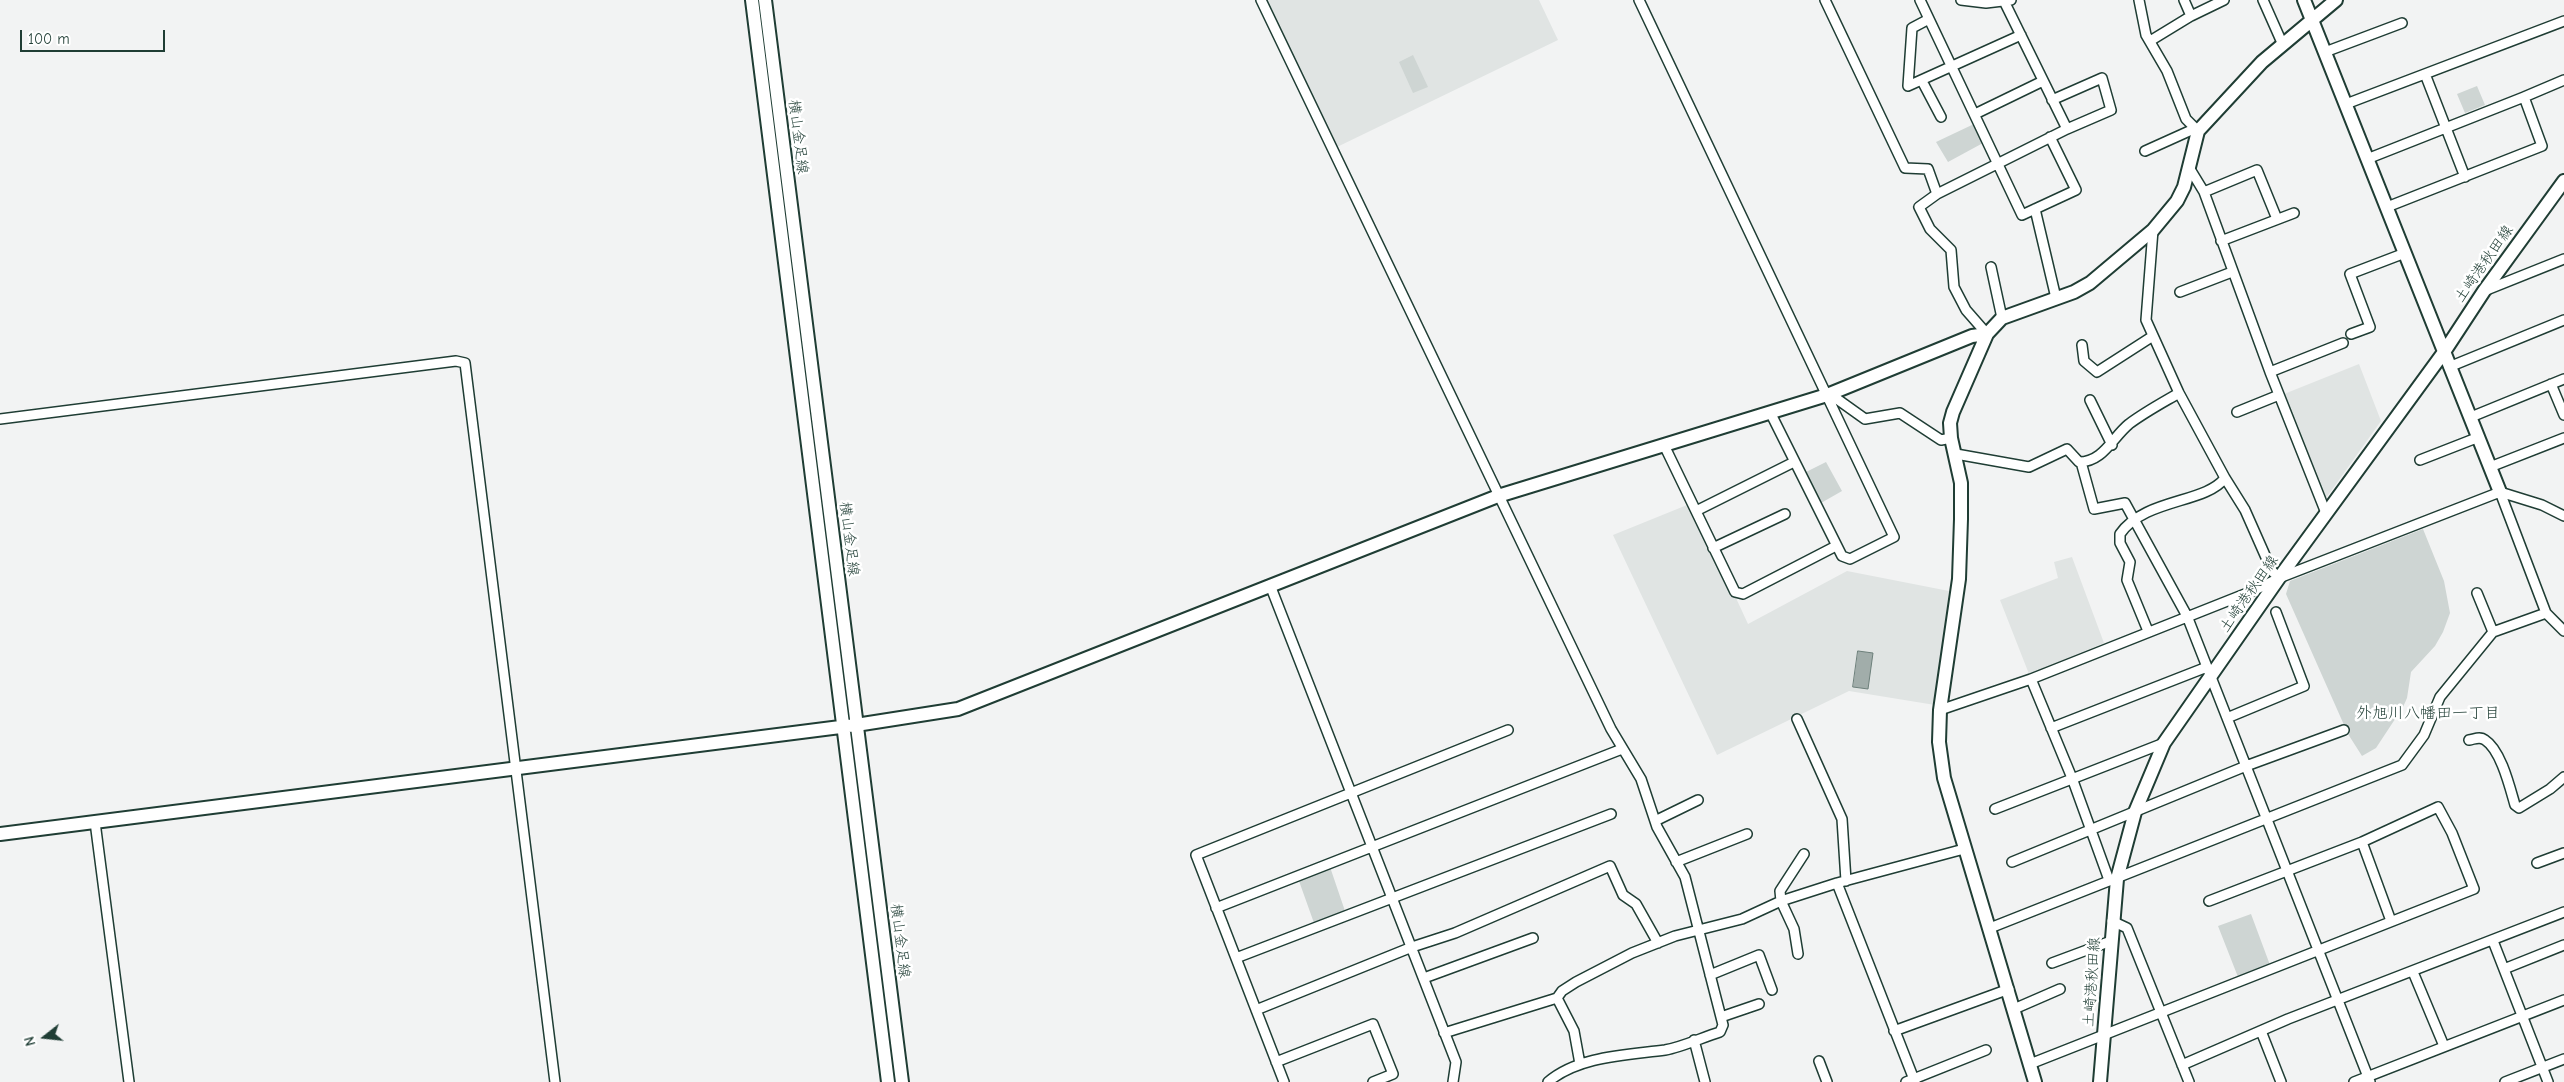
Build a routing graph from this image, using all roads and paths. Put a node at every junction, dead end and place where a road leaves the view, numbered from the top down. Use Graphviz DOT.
graph roads {
  1 [pos="752,0"];
  2 [pos="765,0"];
  3 [pos="1260,0"];
  4 [pos="1639,0"];
  5 [pos="1825,0"];
  6 [pos="1920,0"];
  7 [pos="1961,0"];
  8 [pos="2139,0"];
  9 [pos="2184,0"];
  10 [pos="2224,0"];
  11 [pos="2263,0"];
  12 [pos="2304,0"];
  13 [pos="2336,0"];
  14 [pos="2008,1"];
  15 [pos="2191,16"];
  16 [pos="1930,19"];
  17 [pos="2564,20"];
  18 [pos="2313,21"];
  19 [pos="2402,23"];
  20 [pos="2021,35"];
  21 [pos="2150,41"];
  22 [pos="2283,45"];
  23 [pos="2326,52"];
  24 [pos="1953,67"];
  25 [pos="2425,74"];
  26 [pos="1922,80"];
  27 [pos="2564,80"];
  28 [pos="2043,81"];
  29 [pos="2524,97"];
  30 [pos="2052,100"];
  31 [pos="2346,104"];
  32 [pos="1975,114"];
  33 [pos="1941,117"];
  34 [pos="2446,128"];
  35 [pos="2066,129"];
  36 [pos="2197,129"];
  37 [pos="2050,137"];
  38 [pos="2145,151"];
  39 [pos="2368,159"];
  40 [pos="1998,162"];
  41 [pos="2190,169"];
  42 [pos="2465,177"];
  43 [pos="2564,181"];
  44 [pos="2204,192"];
  45 [pos="1937,194"];
  46 [pos="2387,207"];
  47 [pos="2035,209"];
  48 [pos="2294,213"];
  49 [pos="2277,220"];
  50 [pos="2152,230"];
  51 [pos="2221,241"];
  52 [pos="2405,253"];
  53 [pos="2564,259"];
  54 [pos="1991,267"];
  55 [pos="2232,272"];
  56 [pos="2484,291"];
  57 [pos="2180,292"];
  58 [pos="2056,298"];
  59 [pos="2002,318"];
  60 [pos="2564,320"];
  61 [pos="1987,334"];
  62 [pos="2350,334"];
  63 [pos="2153,336"];
  64 [pos="2344,343"];
  65 [pos="2082,345"];
  66 [pos="2444,352"];
  67 [pos="2450,367"];
  68 [pos="2270,372"];
  69 [pos="2564,379"];
  70 [pos="2551,384"];
  71 [pos="2178,393"];
  72 [pos="1830,394"];
  73 [pos="2279,396"];
  74 [pos="2090,400"];
  75 [pos="1770,412"];
  76 [pos="2237,412"];
  77 [pos="2564,415"];
  78 [pos="2471,417"];
  79 [pos="0,418"];
  80 [pos="2479,437"];
  81 [pos="1951,438"];
  82 [pos="2564,438"];
  83 [pos="1664,445"];
  84 [pos="2112,445"];
  85 [pos="1956,454"];
  86 [pos="2420,460"];
  87 [pos="1794,462"];
  88 [pos="2081,462"];
  89 [pos="2490,467"];
  90 [pos="2225,478"];
  91 [pos="2500,492"];
  92 [pos="1498,496"];
  93 [pos="1696,511"];
  94 [pos="2326,513"];
  95 [pos="1785,514"];
  96 [pos="2564,516"];
  97 [pos="2135,518"];
  98 [pos="1836,546"];
  99 [pos="1713,548"];
  100 [pos="2279,578"];
  101 [pos="1270,585"];
  102 [pos="2477,593"];
  103 [pos="2276,612"];
  104 [pos="2546,613"];
  105 [pos="2187,616"];
  106 [pos="2564,631"];
  107 [pos="2148,632"];
  108 [pos="2492,632"];
  109 [pos="2209,672"];
  110 [pos="2031,679"];
  111 [pos="1940,710"];
  112 [pos="2227,718"];
  113 [pos="1797,719"];
  114 [pos="856,725"];
  115 [pos="842,726"];
  116 [pos="2051,728"];
  117 [pos="1508,730"];
  118 [pos="2344,730"];
  119 [pos="2470,740"];
  120 [pos="2164,743"];
  121 [pos="1622,749"];
  122 [pos="2246,766"];
  123 [pos="515,768"];
  124 [pos="2564,777"];
  125 [pos="2072,778"];
  126 [pos="1351,794"];
  127 [pos="1698,800"];
  128 [pos="1995,809"];
  129 [pos="2135,812"];
  130 [pos="1611,814"];
  131 [pos="2266,818"];
  132 [pos="1655,821"];
  133 [pos="96,822"];
  134 [pos="2091,831"];
  135 [pos="0,834"];
  136 [pos="1746,834"];
  137 [pos="2362,842"];
  138 [pos="1372,847"];
  139 [pos="1964,849"];
  140 [pos="2564,853"];
  141 [pos="1804,854"];
  142 [pos="1676,862"];
  143 [pos="2012,862"];
  144 [pos="2538,863"];
  145 [pos="2287,870"];
  146 [pos="2113,879"];
  147 [pos="1841,882"];
  148 [pos="1391,898"];
  149 [pos="2209,900"];
  150 [pos="1781,901"];
  151 [pos="1216,908"];
  152 [pos="2564,912"];
  153 [pos="2112,921"];
  154 [pos="2392,921"];
  155 [pos="1990,928"];
  156 [pos="1700,929"];
  157 [pos="1533,938"];
  158 [pos="2111,941"];
  159 [pos="2493,941"];
  160 [pos="1658,943"];
  161 [pos="2564,945"];
  162 [pos="1412,947"];
  163 [pos="2318,950"];
  164 [pos="1798,954"];
  165 [pos="1236,958"];
  166 [pos="2052,963"];
  167 [pos="2504,969"];
  168 [pos="2413,972"];
  169 [pos="1710,976"];
  170 [pos="1424,978"];
  171 [pos="2009,989"];
  172 [pos="2060,989"];
  173 [pos="1772,990"];
  174 [pos="1557,998"];
  175 [pos="2564,1000"];
  176 [pos="2338,1001"];
  177 [pos="1759,1004"];
  178 [pos="2014,1008"];
  179 [pos="1256,1010"];
  180 [pos="2162,1012"];
  181 [pos="1721,1017"];
  182 [pos="2523,1017"];
  183 [pos="1894,1031"];
  184 [pos="2261,1031"];
  185 [pos="1444,1033"];
  186 [pos="2104,1036"];
  187 [pos="1694,1040"];
  188 [pos="2444,1046"];
  189 [pos="1986,1050"];
  190 [pos="2564,1059"];
  191 [pos="1819,1061"];
  192 [pos="1276,1062"];
  193 [pos="1580,1064"];
  194 [pos="2030,1064"];
  195 [pos="2182,1065"];
  196 [pos="2543,1068"];
  197 [pos="1395,1078"];
  198 [pos="2369,1079"];
  199 [pos="1912,1081"];
  200 [pos="129,1082"];
  201 [pos="555,1082"];
  202 [pos="888,1082"];
  203 [pos="902,1082"];
  204 [pos="1284,1082"];
  205 [pos="1373,1082"];
  206 [pos="1453,1082"];
  207 [pos="1548,1082"];
  208 [pos="1705,1082"];
  209 [pos="1827,1082"];
  210 [pos="2035,1082"];
  211 [pos="2100,1082"];
  212 [pos="2189,1082"];
  213 [pos="2282,1082"];
  214 [pos="2354,1082"];
  215 [pos="2505,1082"];
  216 [pos="2548,1082"];
  1 -- 115 [label="street, 横山金足線"];
  2 -- 114 [label="street, 横山金足線"];
  3 -- 92 [label="street"];
  4 -- 72 [label="street"];
  5 -- 45 [label="street"];
  6 -- 16 [label="street"];
  7 -- 14 [label="street"];
  8 -- 21 [label="street"];
  9 -- 15 [label="street"];
  10 -- 15 [label="street"];
  11 -- 22 [label="street"];
  12 -- 18 [label="street"];
  13 -- 18 [label="street"];
  14 -- 20 [label="street"];
  15 -- 21 [label="street"];
  16 -- 24 [label="street"];
  16 -- 26 [label="street"];
  17 -- 25 [label="street"];
  18 -- 22 [label="street"];
  18 -- 23 [label="street"];
  19 -- 23 [label="street"];
  20 -- 24 [label="street"];
  20 -- 28 [label="street"];
  21 -- 36 [label="street"];
  22 -- 36 [label="street"];
  23 -- 31 [label="street"];
  24 -- 26 [label="street"];
  24 -- 32 [label="street"];
  25 -- 31 [label="street"];
  25 -- 34 [label="street"];
  26 -- 33 [label="street"];
  27 -- 29 [label="street"];
  28 -- 30 [label="street"];
  28 -- 32 [label="street"];
  29 -- 34 [label="street"];
  29 -- 42 [label="street"];
  30 -- 35 [label="street"];
  30 -- 35 [label="street"];
  31 -- 39 [label="street"];
  32 -- 40 [label="street"];
  34 -- 39 [label="street"];
  34 -- 42 [label="street"];
  35 -- 37 [label="street"];
  36 -- 38 [label="street"];
  36 -- 41 [label="street"];
  37 -- 40 [label="street"];
  37 -- 47 [label="street"];
  39 -- 46 [label="street"];
  40 -- 45 [label="street"];
  40 -- 47 [label="street"];
  41 -- 44 [label="street"];
  41 -- 50 [label="street"];
  42 -- 46 [label="street"];
  43 -- 56 [label="street, 土崎港秋田線"];
  44 -- 49 [label="street"];
  44 -- 51 [label="street"];
  45 -- 61 [label="street"];
  46 -- 52 [label="street"];
  47 -- 58 [label="street"];
  48 -- 49 [label="street"];
  49 -- 51 [label="street"];
  50 -- 58 [label="street"];
  50 -- 63 [label="street"];
  51 -- 55 [label="street"];
  52 -- 62 [label="street"];
  52 -- 66 [label="street"];
  53 -- 56 [label="street"];
  54 -- 59 [label="street"];
  55 -- 57 [label="street"];
  55 -- 68 [label="street"];
  56 -- 66 [label="street, 土崎港秋田線"];
  58 -- 59 [label="street"];
  59 -- 61 [label="street"];
  60 -- 67 [label="street"];
  61 -- 72 [label="street"];
  61 -- 81 [label="street"];
  63 -- 65 [label="street"];
  63 -- 71 [label="street"];
  64 -- 68 [label="street"];
  66 -- 67 [label="street"];
  66 -- 94 [label="street, 土崎港秋田線"];
  67 -- 78 [label="street"];
  68 -- 73 [label="street"];
  69 -- 70 [label="street"];
  70 -- 77 [label="street"];
  70 -- 78 [label="street"];
  71 -- 84 [label="street"];
  71 -- 90 [label="street"];
  72 -- 75 [label="street"];
  72 -- 81 [label="street"];
  72 -- 98 [label="street"];
  73 -- 76 [label="street"];
  73 -- 94 [label="street"];
  74 -- 84 [label="street"];
  75 -- 83 [label="street"];
  75 -- 87 [label="street"];
  78 -- 80 [label="street"];
  79 -- 123 [label="street"];
  80 -- 86 [label="street"];
  80 -- 89 [label="street"];
  81 -- 85 [label="street"];
  82 -- 89 [label="street"];
  83 -- 92 [label="street"];
  83 -- 93 [label="street"];
  84 -- 88 [label="street"];
  85 -- 88 [label="street"];
  85 -- 111 [label="street"];
  87 -- 93 [label="street"];
  87 -- 98 [label="street"];
  88 -- 97 [label="street"];
  89 -- 91 [label="street"];
  90 -- 97 [label="street"];
  90 -- 100 [label="street"];
  91 -- 96 [label="street"];
  91 -- 100 [label="street"];
  91 -- 104 [label="street"];
  92 -- 101 [label="street"];
  92 -- 121 [label="street"];
  93 -- 99 [label="street"];
  94 -- 100 [label="street, 土崎港秋田線"];
  95 -- 99 [label="street"];
  97 -- 105 [label="street"];
  97 -- 107 [label="street"];
  98 -- 99 [label="street"];
  100 -- 105 [label="street"];
  100 -- 109 [label="street, 土崎港秋田線"];
  101 -- 114 [label="street"];
  101 -- 126 [label="street"];
  102 -- 108 [label="street"];
  103 -- 112 [label="street"];
  104 -- 106 [label="street"];
  104 -- 108 [label="street"];
  105 -- 107 [label="street"];
  105 -- 109 [label="street"];
  107 -- 110 [label="street"];
  108 -- 131 [label="street"];
  109 -- 112 [label="street"];
  109 -- 116 [label="street"];
  109 -- 120 [label="street, 土崎港秋田線"];
  110 -- 111 [label="street"];
  110 -- 116 [label="street"];
  111 -- 139 [label="street"];
  112 -- 122 [label="street"];
  113 -- 147 [label="street"];
  114 -- 115 [label="street"];
  114 -- 203 [label="street, 横山金足線"];
  115 -- 123 [label="street"];
  115 -- 202 [label="street, 横山金足線"];
  116 -- 125 [label="street"];
  117 -- 126 [label="street"];
  118 -- 122 [label="street"];
  119 -- 124 [label="street"];
  120 -- 125 [label="street"];
  120 -- 129 [label="street, 土崎港秋田線"];
  121 -- 132 [label="street"];
  121 -- 138 [label="street"];
  122 -- 129 [label="street"];
  122 -- 131 [label="street"];
  123 -- 133 [label="street"];
  123 -- 201 [label="street"];
  125 -- 128 [label="street"];
  125 -- 134 [label="street"];
  126 -- 138 [label="street"];
  126 -- 151 [label="street"];
  127 -- 132 [label="street"];
  129 -- 134 [label="street"];
  129 -- 146 [label="street, 土崎港秋田線"];
  130 -- 148 [label="street"];
  131 -- 145 [label="street"];
  131 -- 146 [label="street"];
  132 -- 142 [label="street"];
  133 -- 135 [label="street"];
  133 -- 200 [label="street"];
  134 -- 143 [label="street"];
  134 -- 146 [label="street"];
  136 -- 142 [label="street"];
  137 -- 145 [label="street"];
  137 -- 154 [label="street"];
  137 -- 154 [label="street"];
  138 -- 148 [label="street"];
  138 -- 151 [label="street"];
  139 -- 147 [label="street"];
  139 -- 155 [label="street"];
  140 -- 144 [label="street"];
  141 -- 150 [label="street"];
  142 -- 156 [label="street"];
  145 -- 149 [label="street"];
  145 -- 163 [label="street"];
  146 -- 153 [label="street, 土崎港秋田線"];
  146 -- 155 [label="street"];
  147 -- 150 [label="street"];
  147 -- 183 [label="street"];
  148 -- 162 [label="street"];
  148 -- 165 [label="street"];
  150 -- 156 [label="street"];
  150 -- 164 [label="street"];
  151 -- 165 [label="street"];
  152 -- 159 [label="street"];
  153 -- 158 [label="street, 土崎港秋田線"];
  153 -- 180 [label="street"];
  154 -- 163 [label="street"];
  155 -- 171 [label="street"];
  156 -- 160 [label="street"];
  156 -- 169 [label="street"];
  157 -- 170 [label="street"];
  158 -- 166 [label="street"];
  158 -- 186 [label="street, 土崎港秋田線"];
  159 -- 167 [label="street"];
  159 -- 168 [label="street"];
  160 -- 162 [label="street"];
  160 -- 174 [label="street"];
  161 -- 167 [label="street"];
  162 -- 170 [label="street"];
  162 -- 179 [label="street"];
  163 -- 176 [label="street"];
  163 -- 180 [label="street"];
  165 -- 179 [label="street"];
  167 -- 182 [label="street"];
  168 -- 176 [label="street"];
  168 -- 188 [label="street"];
  169 -- 173 [label="street"];
  169 -- 181 [label="street"];
  170 -- 185 [label="street"];
  171 -- 178 [label="street"];
  171 -- 183 [label="street"];
  172 -- 178 [label="street"];
  174 -- 185 [label="street"];
  174 -- 193 [label="street"];
  175 -- 182 [label="street"];
  176 -- 184 [label="street"];
  176 -- 198 [label="street"];
  177 -- 181 [label="street"];
  178 -- 194 [label="street"];
  179 -- 192 [label="street"];
  180 -- 186 [label="street"];
  180 -- 195 [label="street"];
  181 -- 187 [label="street"];
  182 -- 188 [label="street"];
  182 -- 196 [label="street"];
  183 -- 199 [label="street"];
  184 -- 195 [label="street"];
  184 -- 213 [label="street"];
  185 -- 206 [label="street"];
  186 -- 194 [label="street"];
  186 -- 211 [label="street, 土崎港秋田線"];
  187 -- 193 [label="street"];
  187 -- 208 [label="street"];
  188 -- 198 [label="street"];
  189 -- 199 [label="street"];
  190 -- 196 [label="street"];
  191 -- 209 [label="street"];
  192 -- 197 [label="street"];
  192 -- 204 [label="street"];
  193 -- 207 [label="street"];
  194 -- 210 [label="street"];
  195 -- 212 [label="street"];
  196 -- 215 [label="street"];
  196 -- 216 [label="street"];
  197 -- 205 [label="street"];
  198 -- 214 [label="street"];
}
